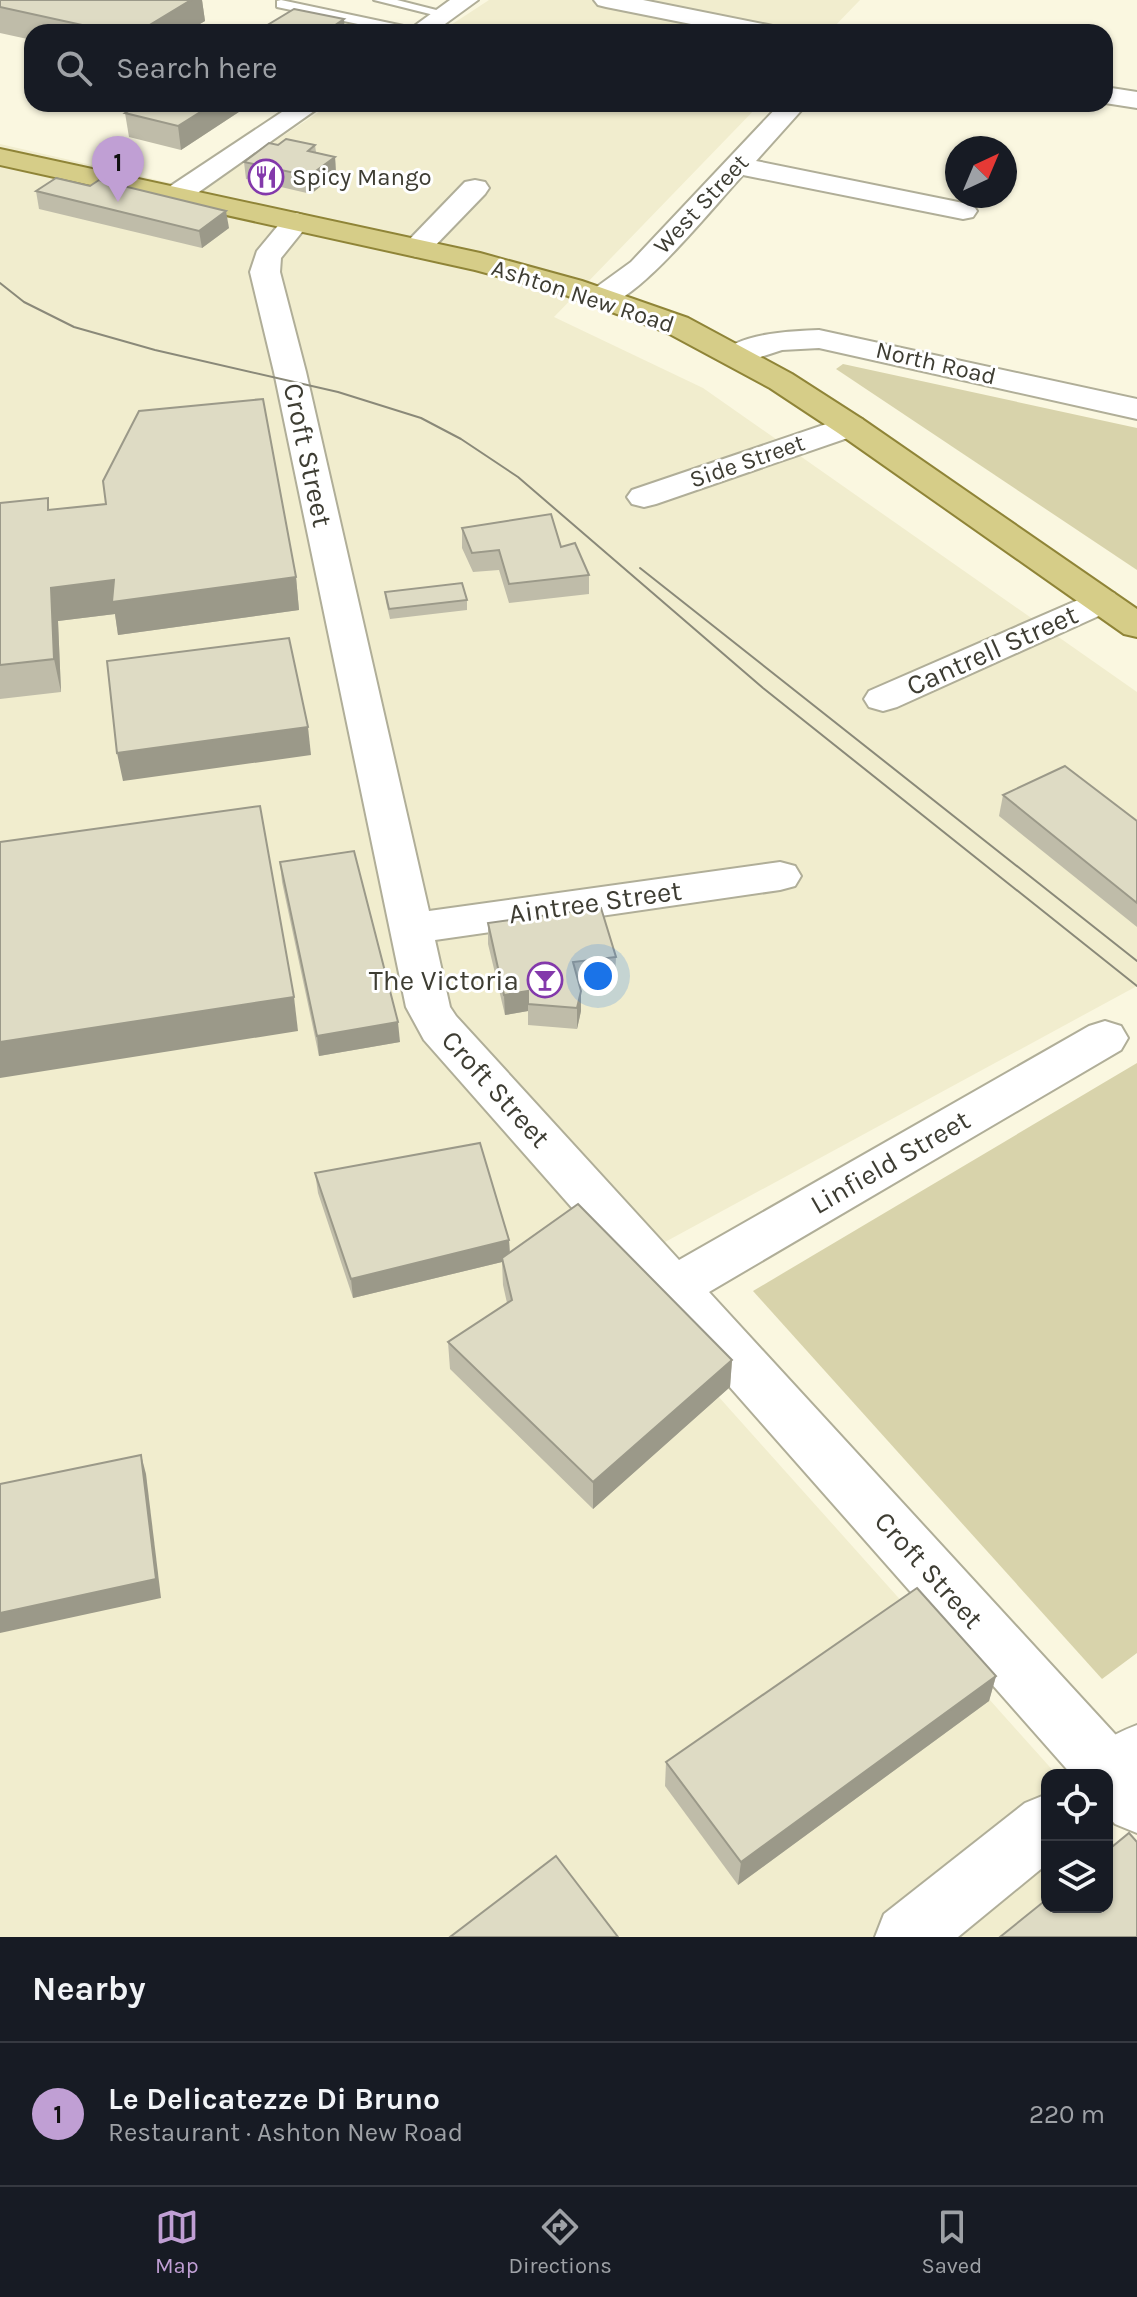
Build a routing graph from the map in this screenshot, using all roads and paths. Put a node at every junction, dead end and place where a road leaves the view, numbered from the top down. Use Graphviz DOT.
graph roads {
  1 [pos="380,0"];
  2 [pos="606,0"];
  3 [pos="281,4"];
  4 [pos="456,7"];
  5 [pos="377,24"];
  6 [pos="429,24"];
  7 [pos="728,24"];
  8 [pos="1113,96"];
  9 [pos="1137,100"];
  10 [pos="299,112"];
  11 [pos="786,112"];
  12 [pos="0,157"];
  13 [pos="735,165"];
  14 [pos="475,188"];
  15 [pos="176,195"];
  16 [pos="963,211"];
  17 [pos="296,222"];
  18 [pos="417,248"];
  19 [pos="602,297"];
  20 [pos="736,356"];
  21 [pos="1137,409"];
  22 [pos="850,426"];
  23 [pos="644,497"];
  24 [pos="1101,601"];
  25 [pos="1137,626"];
  26 [pos="883,699"];
  27 [pos="780,876"];
  28 [pos="409,929"];
  29 [pos="1105,1038"];
  30 [pos="675,1287"];
  31 [pos="1123,1776"];
  32 [pos="1041,1830"];
  33 [pos="907,1937"];
  1 -- 4 [label="lane"];
  2 -- 7 [label="street"];
  3 -- 5 [label="lane"];
  4 -- 6 [label="street"];
  8 -- 9 [label="street"];
  10 -- 15 [label="street"];
  11 -- 13 [label="street, West Street"];
  12 -- 15 [label="main road, Ashton New Road"];
  13 -- 16 [label="street"];
  13 -- 19 [label="street, West Street"];
  14 -- 18 [label="street"];
  15 -- 17 [label="main road, Ashton New Road"];
  17 -- 18 [label="main road, Ashton New Road"];
  17 -- 28 [label="street, Croft Street"];
  18 -- 19 [label="main road, Ashton New Road"];
  19 -- 20 [label="main road, Ashton New Road"];
  20 -- 21 [label="street, North Road"];
  20 -- 22 [label="main road, Ashton New Road"];
  22 -- 23 [label="street, Side Street"];
  22 -- 24 [label="main road, Ashton New Road"];
  24 -- 25 [label="main road, Ashton New Road"];
  24 -- 26 [label="street, Cantrell Street"];
  27 -- 28 [label="street, Aintree Street"];
  28 -- 30 [label="street, Croft Street"];
  29 -- 30 [label="street, Linfield Street"];
  30 -- 31 [label="street, Croft Street"];
  32 -- 33 [label="street"];
}
